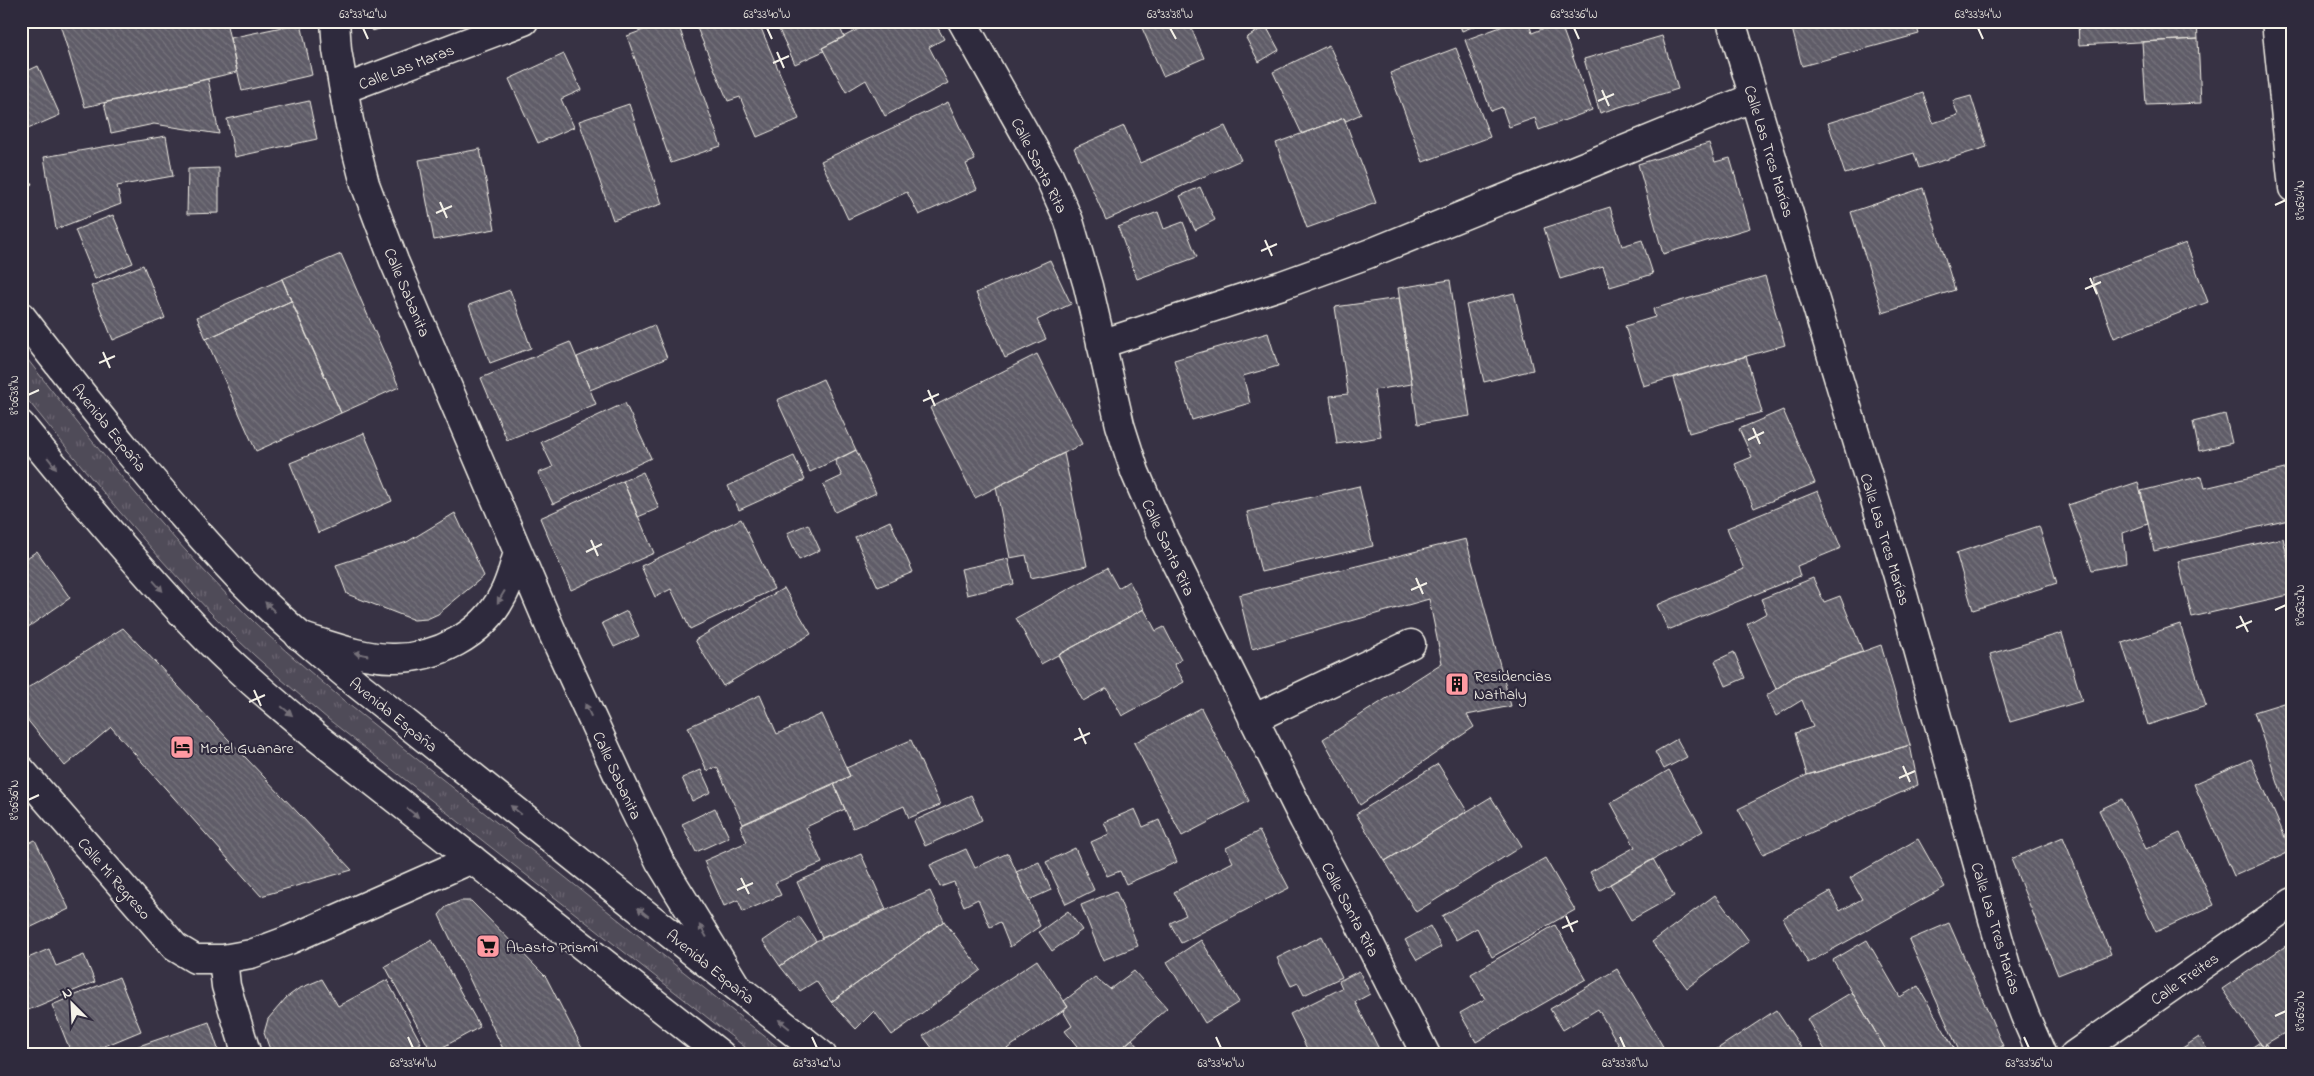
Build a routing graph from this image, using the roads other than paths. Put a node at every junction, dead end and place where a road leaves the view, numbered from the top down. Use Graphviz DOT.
graph roads {
  1 [pos="335,21"];
  2 [pos="524,21"];
  3 [pos="962,21"];
  4 [pos="1731,21"];
  5 [pos="2276,21"];
  6 [pos="344,89"];
  7 [pos="1754,97"];
  8 [pos="2293,188"];
  9 [pos="21,316"];
  10 [pos="1101,344"];
  11 [pos="21,425"];
  12 [pos="518,552"];
  13 [pos="299,636"];
  14 [pos="1411,644"];
  15 [pos="1253,719"];
  16 [pos="21,770"];
  17 [pos="472,859"];
  18 [pos="2293,902"];
  19 [pos="223,959"];
  20 [pos="738,988"];
  21 [pos="247,1055"];
  22 [pos="721,1055"];
  23 [pos="822,1055"];
  24 [pos="1426,1055"];
  25 [pos="2042,1055"];
  26 [pos="2074,1055"];
  1 -- 6 [label="street, Calle Sabanita"];
  2 -- 6 [label="street, Calle Las Maras"];
  3 -- 10 [label="street, Calle Santa Rita"];
  4 -- 7 [label="street, Calle Las Tres Marías"];
  5 -- 8 [label="street"];
  6 -- 12 [label="street, Calle Sabanita"];
  7 -- 10 [label="street"];
  7 -- 25 [label="street, Calle Las Tres Marías"];
  13 -- 9 [label="street, Avenida España, one-way"];
  10 -- 15 [label="street, Calle Santa Rita"];
  11 -- 17 [label="street, one-way"];
  12 -- 13 [label="street, one-way"];
  20 -- 12 [label="street, Calle Sabanita, one-way"];
  20 -- 13 [label="street, Avenida España, one-way"];
  14 -- 15 [label="street"];
  15 -- 24 [label="street, Calle Santa Rita"];
  16 -- 19 [label="street, Calle Mi Regreso"];
  17 -- 19 [label="street, Calle Mi Regreso"];
  17 -- 22 [label="street"];
  18 -- 26 [label="street, Calle Freites"];
  19 -- 21 [label="street"];
  23 -- 20 [label="street, Avenida España, one-way"];
}
